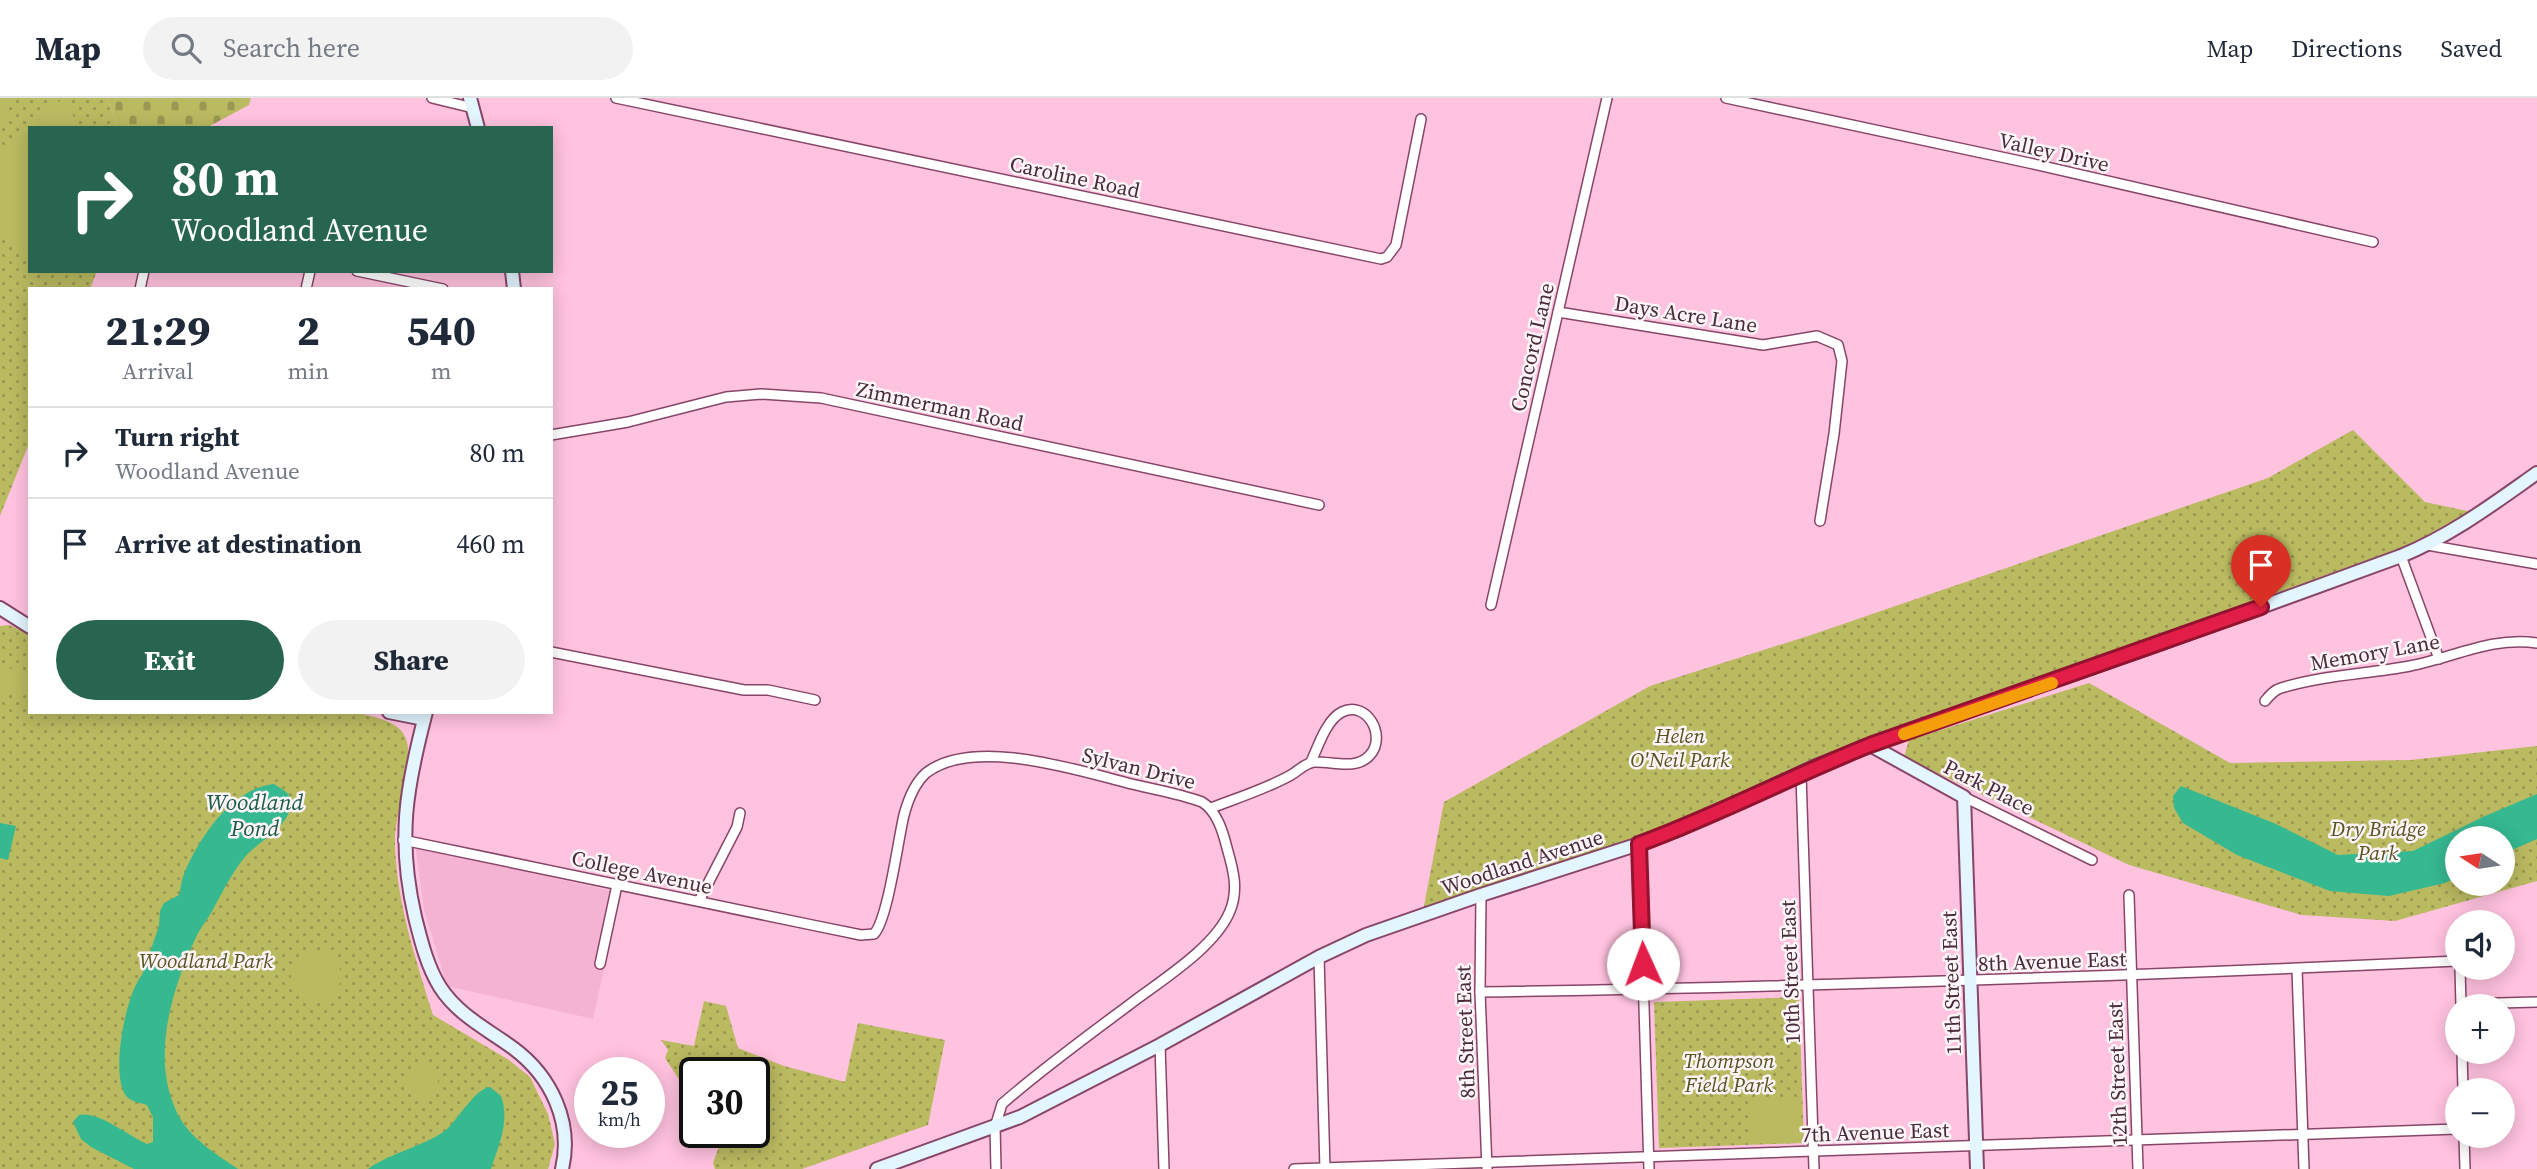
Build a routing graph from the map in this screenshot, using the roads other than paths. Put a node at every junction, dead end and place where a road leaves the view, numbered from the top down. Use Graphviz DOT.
graph roads {
  1 [pos="432,98"];
  2 [pos="616,98"];
  3 [pos="1607,98"];
  4 [pos="1726,98"];
  5 [pos="472,103"];
  6 [pos="1421,119"];
  7 [pos="478,126"];
  8 [pos="2373,243"];
  9 [pos="367,273"];
  10 [pos="434,287"];
  11 [pos="1558,312"];
  12 [pos="553,435"];
  13 [pos="2537,473"];
  14 [pos="1319,505"];
  15 [pos="1820,520"];
  16 [pos="2427,545"];
  17 [pos="2401,556"];
  18 [pos="2537,564"];
  19 [pos="1492,605"];
  20 [pos="0,608"];
  21 [pos="28,626"];
  22 [pos="2537,643"];
  23 [pos="553,653"];
  24 [pos="2439,659"];
  25 [pos="816,700"];
  26 [pos="2265,701"];
  27 [pos="407,714"];
  28 [pos="425,716"];
  29 [pos="1870,745"];
  30 [pos="1311,762"];
  31 [pos="1801,775"];
  32 [pos="1964,797"];
  33 [pos="1211,808"];
  34 [pos="740,814"];
  35 [pos="404,840"];
  36 [pos="1639,844"];
  37 [pos="2092,860"];
  38 [pos="617,885"];
  39 [pos="1481,895"];
  40 [pos="2129,895"];
  41 [pos="699,901"];
  42 [pos="874,934"];
  43 [pos="1319,957"];
  44 [pos="2445,962"];
  45 [pos="600,964"];
  46 [pos="2297,968"];
  47 [pos="2131,976"];
  48 [pos="1970,981"];
  49 [pos="1808,987"];
  50 [pos="1644,990"];
  51 [pos="1480,992"];
  52 [pos="2537,1002"];
  53 [pos="2515,1003"];
  54 [pos="1160,1045"];
  55 [pos="995,1127"];
  56 [pos="2445,1129"];
  57 [pos="2303,1134"];
  58 [pos="2137,1140"];
  59 [pos="1976,1146"];
  60 [pos="2464,1148"];
  61 [pos="1814,1151"];
  62 [pos="1649,1157"];
  63 [pos="1487,1166"];
  64 [pos="1325,1168"];
  65 [pos="562,1169"];
  66 [pos="877,1169"];
  67 [pos="996,1169"];
  68 [pos="1164,1169"];
  69 [pos="1294,1169"];
  70 [pos="1649,1169"];
  71 [pos="1814,1169"];
  72 [pos="1977,1169"];
  73 [pos="2138,1169"];
  74 [pos="2304,1169"];
  75 [pos="2465,1169"];
  1 -- 5 [label="street"];
  2 -- 6 [label="street, Caroline Road"];
  3 -- 11 [label="street, Concord Lane"];
  4 -- 8 [label="street, Valley Drive"];
  5 -- 7 [label="street"];
  9 -- 10 [label="street"];
  11 -- 15 [label="street, Days Acre Lane"];
  11 -- 19 [label="street, Concord Lane"];
  12 -- 14 [label="street, Zimmerman Road"];
  13 -- 16 [label="street, Woodland Avenue"];
  16 -- 17 [label="street, Woodland Avenue"];
  16 -- 18 [label="street"];
  17 -- 24 [label="street"];
  17 -- 29 [label="street, Woodland Avenue"];
  20 -- 21 [label="street"];
  22 -- 24 [label="street, Memory Lane"];
  23 -- 25 [label="street"];
  24 -- 26 [label="street, Memory Lane"];
  27 -- 28 [label="street"];
  28 -- 35 [label="street"];
  29 -- 31 [label="street, Woodland Avenue"];
  29 -- 32 [label="street, Park Place"];
  30 -- 30 [label="street"];
  30 -- 33 [label="street"];
  31 -- 36 [label="street, Woodland Avenue"];
  31 -- 49 [label="street, 10th Street East"];
  32 -- 37 [label="street, Park Place"];
  32 -- 48 [label="street, 11th Street East"];
  33 -- 42 [label="street, Sylvan Drive"];
  33 -- 55 [label="street, Sylvan Drive"];
  34 -- 41 [label="street"];
  35 -- 38 [label="street, College Avenue"];
  35 -- 65 [label="street"];
  36 -- 39 [label="street, Woodland Avenue"];
  36 -- 50 [label="street"];
  38 -- 41 [label="street, College Avenue"];
  38 -- 45 [label="street"];
  39 -- 43 [label="street, Woodland Avenue"];
  39 -- 51 [label="street, 8th Street East"];
  40 -- 47 [label="street, 12th Street East"];
  41 -- 42 [label="street, College Avenue"];
  43 -- 54 [label="street, Woodland Avenue"];
  43 -- 64 [label="street"];
  44 -- 46 [label="street, 8th Avenue East"];
  46 -- 47 [label="street, 8th Avenue East"];
  46 -- 57 [label="street"];
  47 -- 48 [label="street, 8th Avenue East"];
  47 -- 58 [label="street, 12th Street East"];
  48 -- 49 [label="street, 8th Avenue East"];
  48 -- 59 [label="street, 11th Street East"];
  49 -- 50 [label="street, 8th Avenue East"];
  49 -- 61 [label="street, 10th Street East"];
  50 -- 51 [label="street, 8th Avenue East"];
  50 -- 62 [label="street"];
  51 -- 63 [label="street, 8th Street East"];
  52 -- 53 [label="street"];
  54 -- 55 [label="street, Woodland Avenue"];
  54 -- 68 [label="street"];
  55 -- 66 [label="street, Woodland Avenue"];
  55 -- 67 [label="street"];
  56 -- 57 [label="street, 7th Avenue East"];
  57 -- 58 [label="street, 7th Avenue East"];
  57 -- 74 [label="street"];
  58 -- 59 [label="street, 7th Avenue East"];
  58 -- 73 [label="street, 12th Street East"];
  59 -- 61 [label="street, 7th Avenue East"];
  59 -- 72 [label="street, 11th Street East"];
  60 -- 75 [label="street"];
  61 -- 62 [label="street, 7th Avenue East"];
  61 -- 71 [label="street, 10th Street East"];
  62 -- 63 [label="street, 7th Avenue East"];
  62 -- 70 [label="street"];
  63 -- 64 [label="street, 7th Avenue East"];
  64 -- 69 [label="street, 7th Avenue East"];
}
